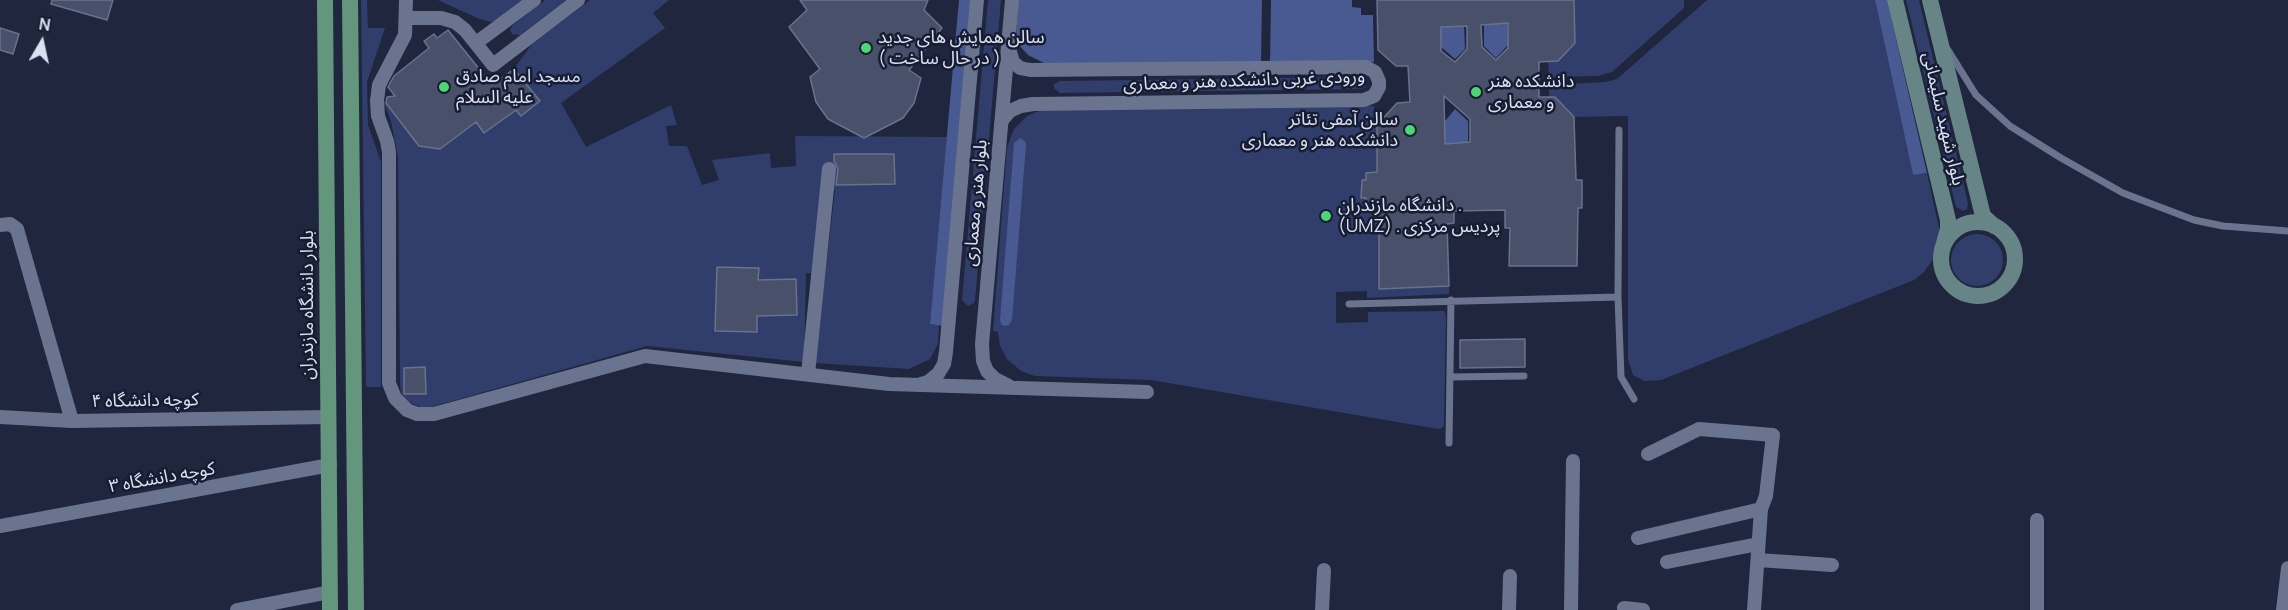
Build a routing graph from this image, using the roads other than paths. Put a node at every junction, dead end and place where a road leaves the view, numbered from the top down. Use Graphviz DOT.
graph roads {
  1 [pos="326,0"];
  2 [pos="350,0"];
  3 [pos="406,0"];
  4 [pos="534,0"];
  5 [pos="578,0"];
  6 [pos="977,0"];
  7 [pos="1012,0"];
  8 [pos="1895,0"];
  9 [pos="1930,0"];
  10 [pos="406,18"];
  11 [pos="1938,36"];
  12 [pos="476,43"];
  13 [pos="1008,45"];
  14 [pos="1001,124"];
  15 [pos="1619,130"];
  16 [pos="829,169"];
  17 [pos="0,225"];
  18 [pos="1994,226"];
  19 [pos="2288,231"];
  20 [pos="1943,247"];
  21 [pos="1618,297"];
  22 [pos="1451,300"];
  23 [pos="1349,304"];
  24 [pos="808,375"];
  25 [pos="1524,376"];
  26 [pos="1450,377"];
  27 [pos="914,385"];
  28 [pos="1019,388"];
  29 [pos="1147,392"];
  30 [pos="1634,399"];
  31 [pos="0,417"];
  32 [pos="72,421"];
  33 [pos="328,424"];
  34 [pos="355,433"];
  35 [pos="1449,443"];
  36 [pos="1648,454"];
  37 [pos="1573,461"];
  38 [pos="330,465"];
  39 [pos="1761,509"];
  40 [pos="2037,520"];
  41 [pos="0,526"];
  42 [pos="1638,538"];
  43 [pos="1758,544"];
  44 [pos="1758,560"];
  45 [pos="1667,562"];
  46 [pos="1832,565"];
  47 [pos="2288,568"];
  48 [pos="1324,570"];
  49 [pos="1510,576"];
  50 [pos="330,592"];
  51 [pos="1624,608"];
  52 [pos="237,610"];
  53 [pos="330,610"];
  54 [pos="356,610"];
  55 [pos="1322,610"];
  56 [pos="1509,610"];
  57 [pos="1571,610"];
  58 [pos="1643,610"];
  59 [pos="1754,610"];
  60 [pos="2037,610"];
  61 [pos="2283,610"];
  1 -- 33 [label="main road, بلوار دانشگاه مازندران"];
  2 -- 34 [label="main road"];
  3 -- 10 [label="street"];
  4 -- 12 [label="street"];
  5 -- 12 [label="street"];
  6 -- 27 [label="street, بلوار هنر و معماری"];
  7 -- 13 [label="street, بلوار هنر و معماری"];
  8 -- 20 [label="main road, بلوار شهید سلیمانی"];
  9 -- 11 [label="main road, بلوار شهید سلیمانی"];
  10 -- 12 [label="street"];
  10 -- 24 [label="street"];
  11 -- 18 [label="main road, بلوار شهید سلیمانی"];
  11 -- 19 [label="lane"];
  13 -- 14 [label="street, بلوار هنر و معماری"];
  13 -- 14 [label="street, ورودی غربی دانشکده هنر و معماری"];
  14 -- 28 [label="street, بلوار هنر و معماری"];
  15 -- 21 [label="lane"];
  16 -- 24 [label="street"];
  17 -- 32 [label="street, کوچه دانشگاه ۴"];
  18 -- 20 [label="main road"];
  18 -- 20 [label="main road"];
  21 -- 22 [label="lane"];
  21 -- 30 [label="lane"];
  22 -- 23 [label="lane"];
  22 -- 26 [label="lane"];
  24 -- 27 [label="street"];
  25 -- 26 [label="lane"];
  26 -- 35 [label="lane"];
  27 -- 28 [label="street"];
  28 -- 29 [label="street"];
  31 -- 32 [label="street"];
  32 -- 33 [label="street, کوچه دانشگاه ۴"];
  33 -- 34 [label="main road"];
  33 -- 38 [label="main road, بلوار دانشگاه مازندران"];
  34 -- 54 [label="main road"];
  36 -- 39 [label="street"];
  37 -- 57 [label="street"];
  38 -- 41 [label="street, کوچه دانشگاه ۳"];
  38 -- 50 [label="main road, بلوار دانشگاه مازندران"];
  39 -- 42 [label="street"];
  39 -- 43 [label="street"];
  40 -- 60 [label="street"];
  43 -- 44 [label="street"];
  43 -- 45 [label="street"];
  44 -- 46 [label="street"];
  44 -- 59 [label="street"];
  47 -- 61 [label="street"];
  48 -- 55 [label="street"];
  49 -- 56 [label="street"];
  50 -- 52 [label="street"];
  50 -- 53 [label="main road, بلوار دانشگاه مازندران"];
  51 -- 58 [label="street"];
}
